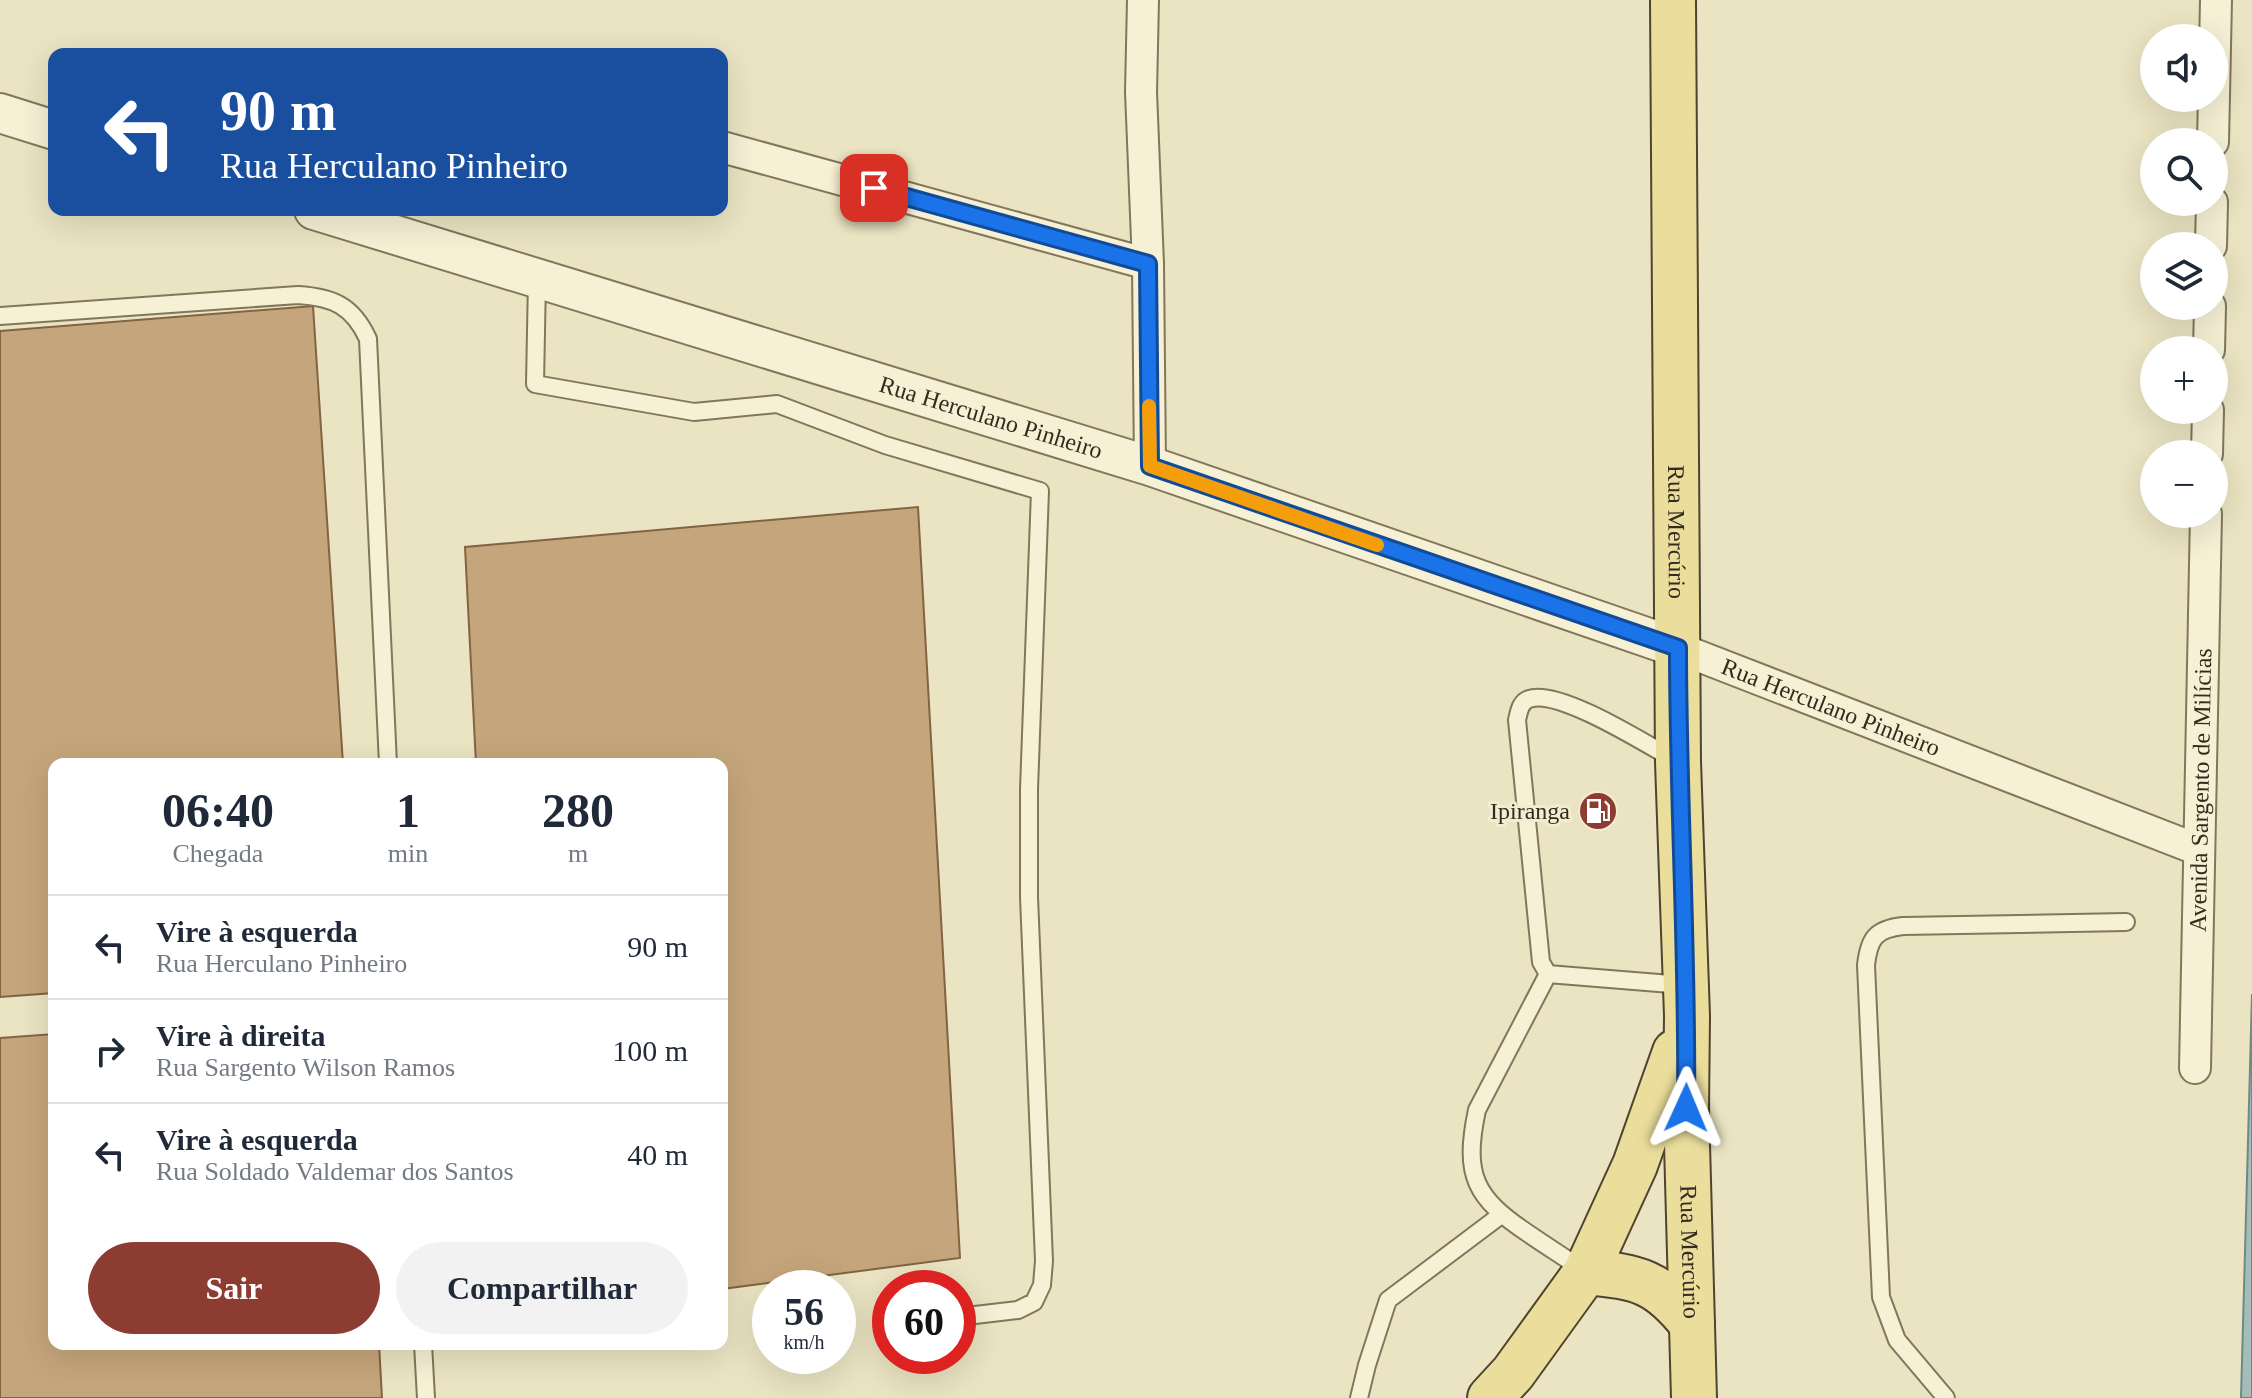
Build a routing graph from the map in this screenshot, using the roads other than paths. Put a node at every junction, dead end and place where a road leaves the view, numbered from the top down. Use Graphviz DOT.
graph roads {
  1 [pos="1143,0"];
  2 [pos="1673,0"];
  3 [pos="2216,0"];
  4 [pos="0,113"];
  5 [pos="48,128"];
  6 [pos="2213,128"];
  7 [pos="728,149"];
  8 [pos="333,216"];
  9 [pos="1148,264"];
  10 [pos="537,279"];
  11 [pos="0,316"];
  12 [pos="1150,466"];
  13 [pos="2206,528"];
  14 [pos="1678,648"];
  15 [pos="388,758"];
  16 [pos="1678,762"];
  17 [pos="2199,850"];
  18 [pos="2126,922"];
  19 [pos="1548,974"];
  20 [pos="1686,1001"];
  21 [pos="2195,1068"];
  22 [pos="1501,1215"];
  23 [pos="1586,1272"];
  24 [pos="976,1315"];
  25 [pos="1692,1324"];
  26 [pos="423,1350"];
  27 [pos="426,1398"];
  28 [pos="1359,1398"];
  29 [pos="1490,1398"];
  30 [pos="1694,1398"];
  31 [pos="1946,1398"];
  1 -- 9 [label="street"];
  2 -- 14 [label="main road, Rua Mercúrio"];
  3 -- 6 [label="street"];
  4 -- 5 [label="street"];
  7 -- 9 [label="street"];
  8 -- 10 [label="street, Rua Herculano Pinheiro"];
  9 -- 12 [label="street"];
  10 -- 12 [label="street, Rua Herculano Pinheiro"];
  10 -- 24 [label="lane"];
  11 -- 15 [label="lane"];
  12 -- 14 [label="street, Rua Herculano Pinheiro"];
  13 -- 17 [label="street, Avenida Sargento de Milícias"];
  14 -- 16 [label="main road, Rua Mercúrio"];
  14 -- 17 [label="street, Rua Herculano Pinheiro"];
  16 -- 19 [label="lane"];
  16 -- 20 [label="main road, Rua Mercúrio"];
  17 -- 21 [label="street, Avenida Sargento de Milícias"];
  18 -- 31 [label="lane"];
  19 -- 20 [label="lane"];
  19 -- 22 [label="lane"];
  20 -- 23 [label="main road"];
  20 -- 25 [label="main road, Rua Mercúrio"];
  22 -- 23 [label="lane"];
  22 -- 28 [label="lane"];
  23 -- 25 [label="main road"];
  23 -- 29 [label="main road"];
  25 -- 30 [label="main road, Rua Mercúrio"];
  26 -- 27 [label="lane"];
}
